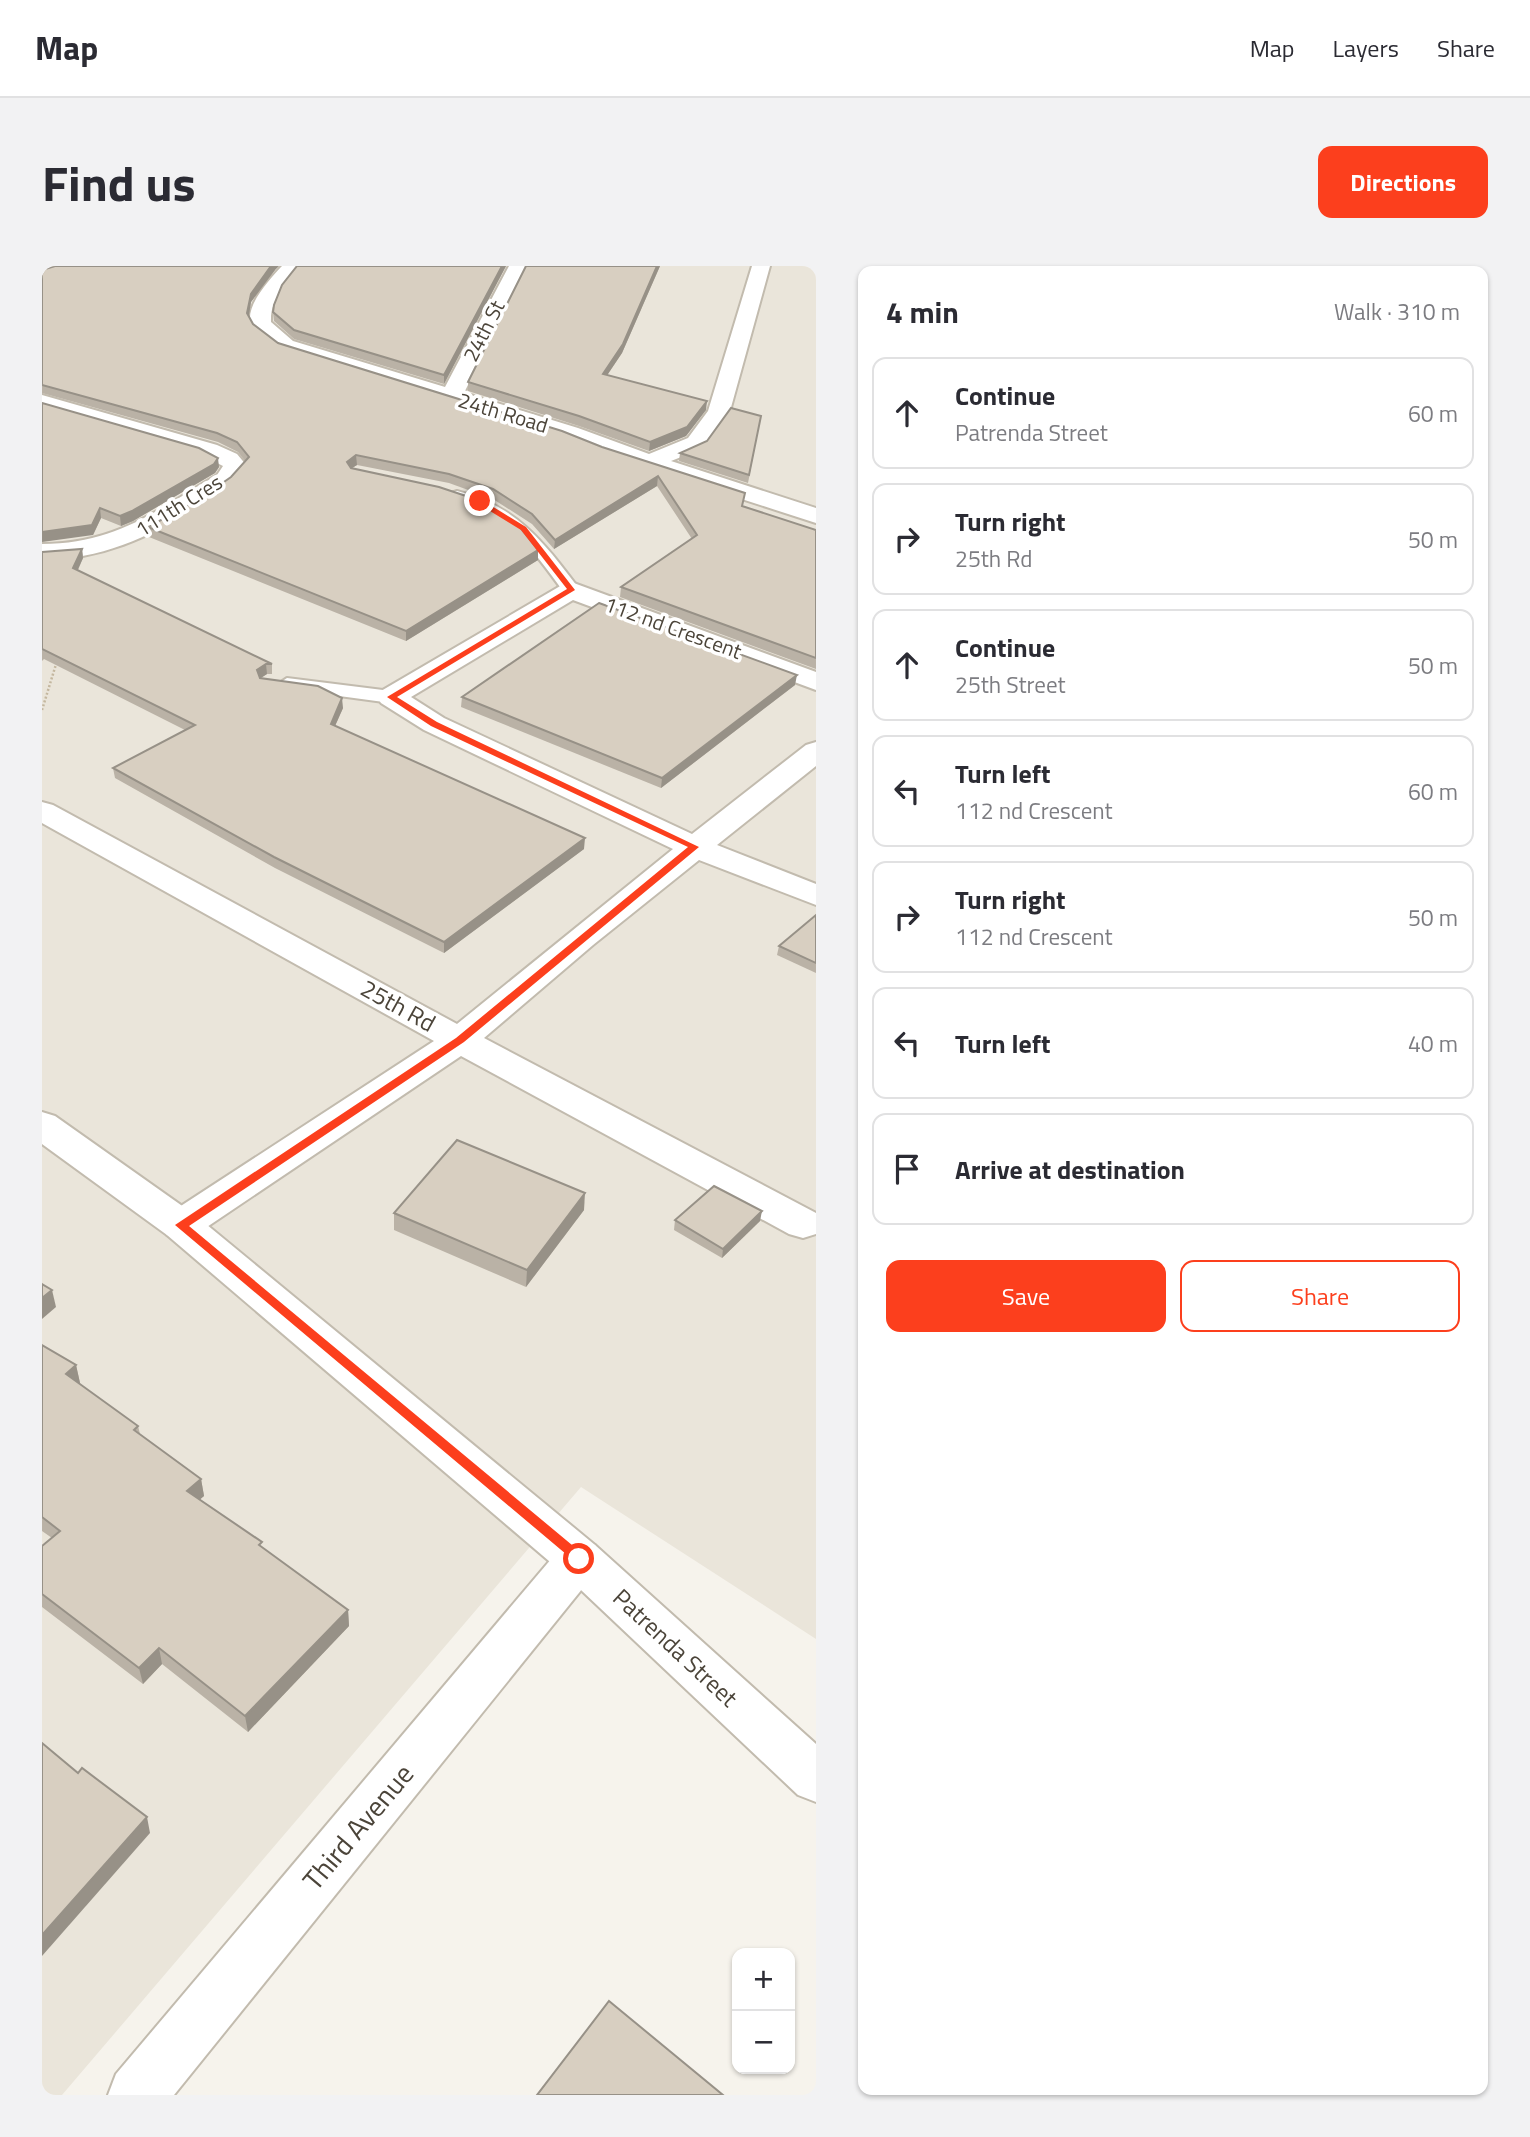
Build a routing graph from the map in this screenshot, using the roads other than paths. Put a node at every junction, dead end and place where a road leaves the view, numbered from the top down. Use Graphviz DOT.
graph roads {
  1 [pos="292,266"];
  2 [pos="518,266"];
  3 [pos="761,266"];
  4 [pos="451,397"];
  5 [pos="42,402"];
  6 [pos="652,461"];
  7 [pos="439,492"];
  8 [pos="816,516"];
  9 [pos="42,552"];
  10 [pos="571,590"];
  11 [pos="816,681"];
  12 [pos="268,682"];
  13 [pos="391,697"];
  14 [pos="816,751"];
  15 [pos="42,811"];
  16 [pos="694,847"];
  17 [pos="816,895"];
  18 [pos="460,1040"];
  19 [pos="42,1125"];
  20 [pos="803,1224"];
  21 [pos="181,1225"];
  22 [pos="579,1559"];
  23 [pos="816,1778"];
  24 [pos="136,2095"];
  1 -- 4 [label="street, 24th Road"];
  2 -- 4 [label="street, 24th St"];
  3 -- 6 [label="street"];
  4 -- 6 [label="street, 24th Road"];
  5 -- 9 [label="street, 111th Cres"];
  6 -- 8 [label="street, 24th Road"];
  7 -- 10 [label="lane"];
  10 -- 11 [label="street, 112 nd Crescent"];
  10 -- 13 [label="street"];
  12 -- 13 [label="lane"];
  13 -- 16 [label="street"];
  14 -- 16 [label="street"];
  15 -- 18 [label="street, 25th Rd"];
  16 -- 17 [label="street"];
  16 -- 18 [label="street"];
  18 -- 20 [label="street"];
  18 -- 21 [label="street, 25th Rd"];
  19 -- 21 [label="street, Patrenda Street"];
  21 -- 22 [label="street, Patrenda Street"];
  22 -- 23 [label="street, Patrenda Street"];
  22 -- 24 [label="street, Third Avenue"];
}
